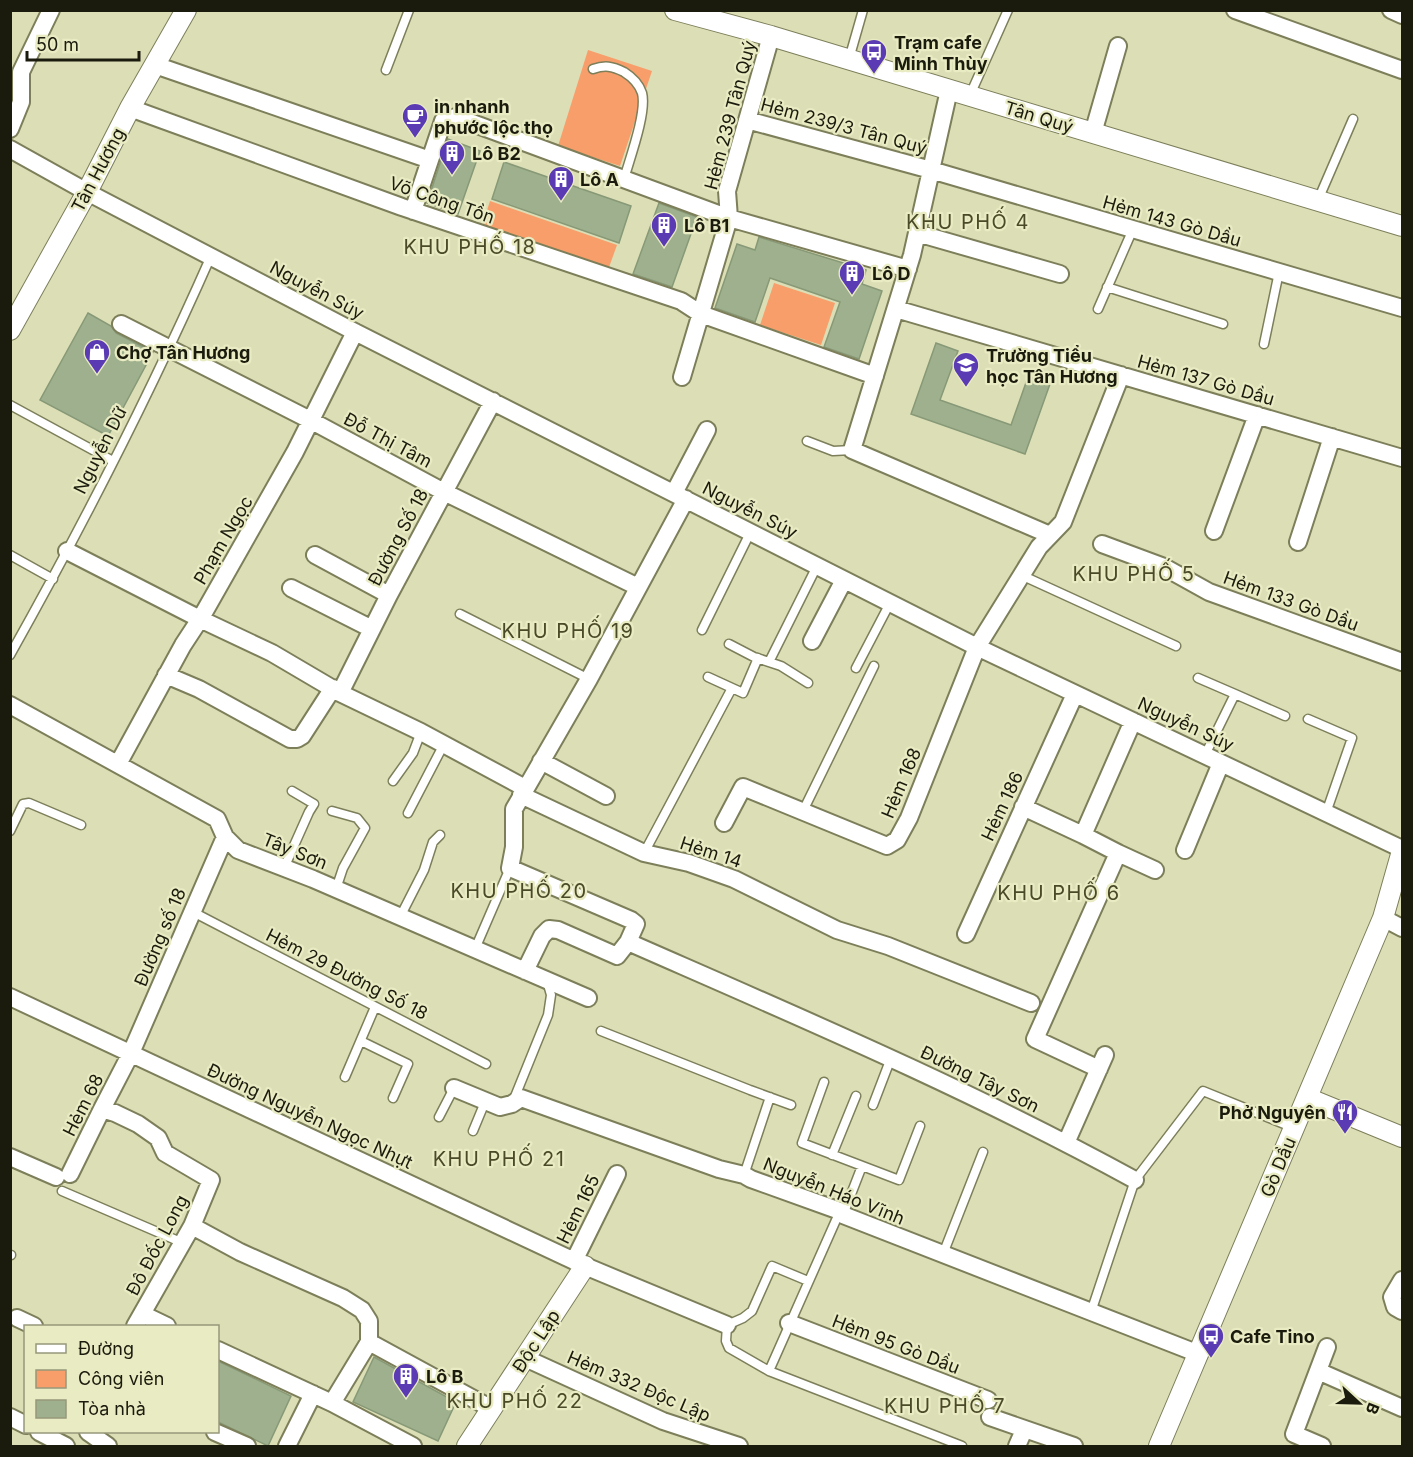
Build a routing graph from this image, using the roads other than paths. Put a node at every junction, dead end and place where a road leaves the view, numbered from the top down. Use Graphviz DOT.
graph roads {
  1 [pos="186,10"];
  2 [pos="409,10"];
  3 [pos="675,10"];
  4 [pos="863,10"];
  5 [pos="1008,10"];
  6 [pos="1235,10"];
  7 [pos="1391,10"];
  8 [pos="48,12"];
  9 [pos="1402,15"];
  10 [pos="771,36"];
  11 [pos="1118,46"];
  12 [pos="848,59"];
  13 [pos="155,65"];
  14 [pos="593,69"];
  15 [pos="386,70"];
  16 [pos="1402,70"];
  17 [pos="949,90"];
  18 [pos="969,96"];
  19 [pos="130,108"];
  20 [pos="1353,119"];
  21 [pos="747,120"];
  22 [pos="10,129"];
  23 [pos="1093,133"];
  24 [pos="10,149"];
  25 [pos="430,160"];
  26 [pos="931,170"];
  27 [pos="624,179"];
  28 [pos="87,192"];
  29 [pos="1318,201"];
  30 [pos="412,211"];
  31 [pos="729,218"];
  32 [pos="1402,226"];
  33 [pos="1132,230"];
  34 [pos="917,233"];
  35 [pos="211,256"];
  36 [pos="908,269"];
  37 [pos="1279,272"];
  38 [pos="1060,274"];
  39 [pos="1107,287"];
  40 [pos="1402,308"];
  41 [pos="896,309"];
  42 [pos="1098,309"];
  43 [pos="700,314"];
  44 [pos="121,324"];
  45 [pos="1223,324"];
  46 [pos="10,330"];
  47 [pos="355,332"];
  48 [pos="1264,344"];
  49 [pos="170,348"];
  50 [pos="1121,375"];
  51 [pos="875,376"];
  52 [pos="682,377"];
  53 [pos="493,401"];
  54 [pos="10,405"];
  55 [pos="1257,415"];
  56 [pos="310,420"];
  57 [pos="707,430"];
  58 [pos="1332,437"];
  59 [pos="807,441"];
  60 [pos="852,450"];
  61 [pos="1402,458"];
  62 [pos="113,461"];
  63 [pos="444,492"];
  64 [pos="680,496"];
  65 [pos="1214,531"];
  66 [pos="750,533"];
  67 [pos="1050,535"];
  68 [pos="1298,542"];
  69 [pos="1102,544"];
  70 [pos="67,550"];
  71 [pos="10,555"];
  72 [pos="315,555"];
  73 [pos="817,566"];
  74 [pos="1021,575"];
  75 [pos="53,579"];
  76 [pos="844,580"];
  77 [pos="638,587"];
  78 [pos="291,588"];
  79 [pos="389,595"];
  80 [pos="890,603"];
  81 [pos="460,614"];
  82 [pos="200,619"];
  83 [pos="372,629"];
  84 [pos="702,630"];
  85 [pos="812,641"];
  86 [pos="729,644"];
  87 [pos="1176,646"];
  88 [pos="977,647"];
  89 [pos="10,655"];
  90 [pos="758,658"];
  91 [pos="769,662"];
  92 [pos="1402,662"];
  93 [pos="874,666"];
  94 [pos="856,668"];
  95 [pos="166,675"];
  96 [pos="708,677"];
  97 [pos="1198,678"];
  98 [pos="589,679"];
  99 [pos="808,683"];
  100 [pos="732,688"];
  101 [pos="336,690"];
  102 [pos="1075,694"];
  103 [pos="1235,694"];
  104 [pos="10,705"];
  105 [pos="1285,716"];
  106 [pos="1308,719"];
  107 [pos="1133,721"];
  108 [pos="421,732"];
  109 [pos="444,744"];
  110 [pos="1205,755"];
  111 [pos="541,760"];
  112 [pos="1221,763"];
  113 [pos="118,764"];
  114 [pos="393,781"];
  115 [pos="292,791"];
  116 [pos="523,791"];
  117 [pos="606,796"];
  118 [pos="1023,807"];
  119 [pos="333,811"];
  120 [pos="803,811"];
  121 [pos="408,813"];
  122 [pos="1326,813"];
  123 [pos="724,823"];
  124 [pos="81,825"];
  125 [pos="10,831"];
  126 [pos="440,835"];
  127 [pos="1083,835"];
  128 [pos="225,837"];
  129 [pos="1185,850"];
  130 [pos="1402,850"];
  131 [pos="644,853"];
  132 [pos="1118,853"];
  133 [pos="285,868"];
  134 [pos="510,868"];
  135 [pos="1155,870"];
  136 [pos="336,889"];
  137 [pos="193,912"];
  138 [pos="400,917"];
  139 [pos="1383,918"];
  140 [pos="1402,928"];
  141 [pos="966,934"];
  142 [pos="628,942"];
  143 [pos="475,949"];
  144 [pos="525,972"];
  145 [pos="547,981"];
  146 [pos="10,997"];
  147 [pos="588,998"];
  148 [pos="1031,1003"];
  149 [pos="375,1008"];
  150 [pos="602,1031"];
  151 [pos="361,1041"];
  152 [pos="132,1053"];
  153 [pos="892,1058"];
  154 [pos="486,1064"];
  155 [pos="345,1077"];
  156 [pos="824,1082"];
  157 [pos="454,1088"];
  158 [pos="856,1096"];
  159 [pos="770,1097"];
  160 [pos="393,1098"];
  161 [pos="1307,1098"];
  162 [pos="484,1101"];
  163 [pos="512,1104"];
  164 [pos="791,1105"];
  165 [pos="873,1105"];
  166 [pos="102,1109"];
  167 [pos="439,1117"];
  168 [pos="920,1126"];
  169 [pos="1294,1128"];
  170 [pos="473,1131"];
  171 [pos="1402,1137"];
  172 [pos="1066,1143"];
  173 [pos="983,1152"];
  174 [pos="832,1155"];
  175 [pos="10,1157"];
  176 [pos="862,1166"];
  177 [pos="617,1174"];
  178 [pos="744,1175"];
  179 [pos="1135,1180"];
  180 [pos="63,1181"];
  181 [pos="841,1213"];
  182 [pos="192,1226"];
  183 [pos="183,1243"];
  184 [pos="943,1254"];
  185 [pos="580,1264"];
  186 [pos="1402,1280"];
  187 [pos="808,1281"];
  188 [pos="1399,1309"];
  189 [pos="1091,1312"];
  190 [pos="17,1318"];
  191 [pos="139,1320"];
  192 [pos="789,1323"];
  193 [pos="727,1324"];
  194 [pos="32,1325"];
  195 [pos="160,1325"];
  196 [pos="369,1342"];
  197 [pos="1327,1347"];
  198 [pos="219,1350"];
  199 [pos="1199,1354"];
  200 [pos="525,1358"];
  201 [pos="769,1371"];
  202 [pos="1318,1371"];
  203 [pos="313,1394"];
  204 [pos="332,1403"];
  205 [pos="1402,1407"];
  206 [pos="492,1409"];
  207 [pos="10,1417"];
  208 [pos="24,1424"];
  209 [pos="1024,1430"];
  210 [pos="45,1433"];
  211 [pos="91,1433"];
  212 [pos="219,1433"];
  213 [pos="69,1441"];
  214 [pos="108,1446"];
  215 [pos="247,1446"];
  216 [pos="287,1446"];
  217 [pos="413,1446"];
  218 [pos="467,1446"];
  219 [pos="739,1446"];
  220 [pos="962,1446"];
  221 [pos="1017,1446"];
  222 [pos="1074,1446"];
  223 [pos="1159,1446"];
  224 [pos="1321,1446"];
  1 -- 13 [label="street, Tân Hương"];
  2 -- 15 [label="lane"];
  3 -- 10 [label="street, Tân Quý"];
  4 -- 12 [label="lane"];
  5 -- 18 [label="lane"];
  6 -- 16 [label="street"];
  7 -- 9 [label="street"];
  8 -- 22 [label="street"];
  10 -- 12 [label="street, Tân Quý"];
  10 -- 21 [label="street, Hẻm 239 Tân Quý"];
  11 -- 23 [label="street"];
  12 -- 17 [label="street, Tân Quý"];
  13 -- 19 [label="street, Tân Hương"];
  13 -- 25 [label="street"];
  14 -- 27 [label="lane"];
  17 -- 18 [label="street, Tân Quý"];
  17 -- 26 [label="street"];
  18 -- 23 [label="street, Tân Quý"];
  19 -- 28 [label="street, Tân Hương"];
  19 -- 30 [label="street, Võ Công Tồn"];
  20 -- 29 [label="lane"];
  21 -- 26 [label="street, Hẻm 239/3 Tân Quý"];
  21 -- 31 [label="street, Hẻm 239 Tân Quý"];
  23 -- 29 [label="street, Tân Quý"];
  24 -- 28 [label="street, Nguyễn Súy"];
  25 -- 27 [label="street"];
  25 -- 30 [label="street"];
  26 -- 33 [label="street, Hẻm 143 Gò Dầu"];
  26 -- 34 [label="street"];
  27 -- 31 [label="street"];
  28 -- 35 [label="street, Nguyễn Súy"];
  28 -- 46 [label="street, Tân Hương"];
  29 -- 32 [label="street, Tân Quý"];
  30 -- 43 [label="street, Võ Công Tồn"];
  31 -- 36 [label="street"];
  31 -- 43 [label="street, Hẻm 239 Tân Quý"];
  33 -- 37 [label="street, Hẻm 143 Gò Dầu"];
  33 -- 39 [label="lane"];
  34 -- 36 [label="street"];
  34 -- 38 [label="street"];
  35 -- 47 [label="street, Nguyễn Súy"];
  35 -- 49 [label="lane, Nguyễn Dữ"];
  36 -- 41 [label="street"];
  37 -- 40 [label="street, Hẻm 143 Gò Dầu"];
  37 -- 48 [label="lane"];
  39 -- 42 [label="lane"];
  39 -- 45 [label="lane"];
  41 -- 50 [label="street, Hẻm 137 Gò Dầu"];
  41 -- 51 [label="street"];
  43 -- 51 [label="street, Võ Công Tồn"];
  43 -- 52 [label="street, Hẻm 239 Tân Quý"];
  44 -- 49 [label="street, Đỗ Thị Tâm"];
  47 -- 53 [label="street, Nguyễn Súy"];
  47 -- 56 [label="street, Phạm Ngọc"];
  49 -- 56 [label="street, Đỗ Thị Tâm"];
  49 -- 62 [label="lane, Nguyễn Dữ"];
  50 -- 55 [label="street, Hẻm 137 Gò Dầu"];
  50 -- 67 [label="street, Hẻm 168"];
  51 -- 60 [label="street"];
  53 -- 63 [label="street, Đường Số 18"];
  53 -- 64 [label="street, Nguyễn Súy"];
  54 -- 62 [label="lane"];
  55 -- 58 [label="street, Hẻm 137 Gò Dầu"];
  55 -- 65 [label="street"];
  56 -- 63 [label="street, Đỗ Thị Tâm"];
  56 -- 82 [label="street, Phạm Ngọc"];
  57 -- 64 [label="street"];
  58 -- 61 [label="street, Hẻm 137 Gò Dầu"];
  58 -- 68 [label="street"];
  59 -- 60 [label="lane"];
  60 -- 67 [label="street"];
  62 -- 70 [label="lane, Nguyễn Dữ"];
  63 -- 77 [label="street, Đỗ Thị Tâm"];
  63 -- 79 [label="street, Đường Số 18"];
  64 -- 66 [label="street, Nguyễn Súy"];
  64 -- 77 [label="street"];
  66 -- 73 [label="street, Nguyễn Súy"];
  66 -- 84 [label="lane"];
  67 -- 74 [label="street, Hẻm 168"];
  69 -- 92 [label="street, Hẻm 133 Gò Dầu"];
  70 -- 75 [label="lane, Nguyễn Dữ"];
  70 -- 82 [label="street, Hẻm 14"];
  71 -- 75 [label="lane"];
  72 -- 79 [label="street"];
  73 -- 76 [label="street, Nguyễn Súy"];
  73 -- 91 [label="lane"];
  74 -- 87 [label="lane"];
  74 -- 88 [label="street, Hẻm 168"];
  75 -- 89 [label="lane, Nguyễn Dữ"];
  76 -- 80 [label="street, Nguyễn Súy"];
  76 -- 85 [label="street"];
  77 -- 98 [label="street"];
  78 -- 83 [label="street"];
  79 -- 83 [label="street, Đường Số 18"];
  80 -- 88 [label="street, Nguyễn Súy"];
  80 -- 94 [label="lane"];
  81 -- 98 [label="lane"];
  82 -- 95 [label="street, Phạm Ngọc"];
  82 -- 101 [label="street, Hẻm 14"];
  83 -- 101 [label="street, Đường Số 18"];
  86 -- 90 [label="lane"];
  88 -- 102 [label="street, Nguyễn Súy"];
  88 -- 120 [label="street, Hẻm 168"];
  90 -- 91 [label="lane"];
  90 -- 100 [label="lane"];
  91 -- 99 [label="lane"];
  93 -- 120 [label="lane"];
  95 -- 101 [label="street, Đường Số 18"];
  95 -- 113 [label="street, Phạm Ngọc"];
  96 -- 100 [label="lane"];
  97 -- 103 [label="lane"];
  98 -- 111 [label="street"];
  100 -- 131 [label="lane"];
  101 -- 108 [label="street, Hẻm 14"];
  102 -- 107 [label="street, Nguyễn Súy"];
  102 -- 118 [label="street, Hẻm 186"];
  103 -- 105 [label="lane"];
  103 -- 110 [label="lane"];
  104 -- 113 [label="street, Tây Sơn"];
  106 -- 122 [label="lane"];
  107 -- 110 [label="street, Nguyễn Súy"];
  107 -- 127 [label="street"];
  108 -- 109 [label="street, Hẻm 14"];
  108 -- 114 [label="lane"];
  109 -- 116 [label="street, Hẻm 14"];
  109 -- 121 [label="lane"];
  110 -- 112 [label="street, Nguyễn Súy"];
  111 -- 116 [label="street"];
  111 -- 117 [label="street"];
  112 -- 122 [label="street, Nguyễn Súy"];
  112 -- 129 [label="street"];
  113 -- 128 [label="street, Tây Sơn"];
  115 -- 133 [label="lane"];
  116 -- 131 [label="street, Hẻm 14"];
  116 -- 134 [label="street"];
  118 -- 127 [label="street"];
  118 -- 141 [label="street, Hẻm 186"];
  119 -- 136 [label="lane"];
  120 -- 123 [label="street, Hẻm 168"];
  122 -- 130 [label="street, Nguyễn Súy"];
  124 -- 125 [label="lane"];
  126 -- 138 [label="lane"];
  127 -- 132 [label="street"];
  128 -- 133 [label="street, Tây Sơn"];
  128 -- 137 [label="street, Đường số 18"];
  130 -- 139 [label="street, Gò Dầu"];
  131 -- 148 [label="street, Hẻm 14"];
  132 -- 135 [label="street"];
  132 -- 172 [label="street"];
  133 -- 136 [label="street, Tây Sơn"];
  134 -- 142 [label="street"];
  134 -- 143 [label="lane"];
  136 -- 138 [label="street, Tây Sơn"];
  137 -- 149 [label="lane, Hẻm 29 Đường Số 18"];
  137 -- 152 [label="street, Đường số 18"];
  138 -- 143 [label="street, Tây Sơn"];
  139 -- 140 [label="street"];
  139 -- 161 [label="street, Gò Dầu"];
  142 -- 144 [label="street"];
  142 -- 153 [label="street, Đường Tây Sơn"];
  143 -- 144 [label="street, Tây Sơn"];
  144 -- 145 [label="street, Tây Sơn"];
  145 -- 147 [label="street, Tây Sơn"];
  145 -- 163 [label="lane"];
  146 -- 152 [label="street, Đường Nguyễn Ngọc Nhựt"];
  149 -- 151 [label="lane"];
  149 -- 154 [label="lane, Hẻm 29 Đường Số 18"];
  150 -- 159 [label="lane"];
  151 -- 155 [label="lane"];
  151 -- 160 [label="lane"];
  152 -- 166 [label="street, Hẻm 68"];
  152 -- 185 [label="street, Đường Nguyễn Ngọc Nhựt"];
  153 -- 165 [label="lane"];
  153 -- 172 [label="street, Đường Tây Sơn"];
  156 -- 174 [label="lane"];
  157 -- 162 [label="street, Nguyễn Háo Vĩnh"];
  157 -- 167 [label="lane"];
  158 -- 174 [label="lane"];
  159 -- 164 [label="lane"];
  159 -- 178 [label="lane"];
  161 -- 169 [label="street, Gò Dầu"];
  161 -- 171 [label="street"];
  162 -- 163 [label="street, Nguyễn Háo Vĩnh"];
  162 -- 170 [label="lane"];
  163 -- 178 [label="street, Nguyễn Háo Vĩnh"];
  166 -- 180 [label="street, Hẻm 68"];
  166 -- 182 [label="street, Đô Đốc Long"];
  168 -- 176 [label="lane"];
  169 -- 179 [label="lane"];
  169 -- 199 [label="street, Gò Dầu"];
  172 -- 179 [label="street, Đường Tây Sơn"];
  173 -- 184 [label="lane"];
  174 -- 176 [label="lane"];
  175 -- 180 [label="street"];
  176 -- 181 [label="lane"];
  177 -- 185 [label="street, Hẻm 165"];
  178 -- 181 [label="street, Nguyễn Háo Vĩnh"];
  179 -- 189 [label="lane"];
  180 -- 183 [label="lane"];
  181 -- 184 [label="street, Nguyễn Háo Vĩnh"];
  181 -- 187 [label="lane"];
  182 -- 183 [label="street, Đô Đốc Long"];
  182 -- 196 [label="street"];
  183 -- 191 [label="street, Đô Đốc Long"];
  184 -- 189 [label="street, Nguyễn Háo Vĩnh"];
  185 -- 193 [label="street, Đường Nguyễn Ngọc Nhựt"];
  185 -- 200 [label="street, Độc Lập"];
  186 -- 188 [label="street"];
  187 -- 192 [label="lane"];
  187 -- 193 [label="lane"];
  189 -- 199 [label="street, Nguyễn Háo Vĩnh"];
  190 -- 194 [label="street"];
  191 -- 195 [label="street"];
  192 -- 201 [label="lane"];
  192 -- 209 [label="street, Hẻm 95 Gò Dầu"];
  193 -- 201 [label="lane"];
  196 -- 204 [label="street"];
  196 -- 206 [label="street"];
  197 -- 202 [label="street"];
  198 -- 203 [label="street"];
  199 -- 223 [label="street, Gò Dầu"];
  200 -- 206 [label="street, Độc Lập"];
  200 -- 219 [label="street, Hẻm 332 Độc Lập"];
  201 -- 220 [label="lane"];
  202 -- 205 [label="street"];
  202 -- 224 [label="street"];
  203 -- 204 [label="street"];
  203 -- 216 [label="street"];
  204 -- 217 [label="street"];
  206 -- 218 [label="street, Độc Lập"];
  207 -- 208 [label="street"];
  209 -- 221 [label="street"];
  209 -- 222 [label="street, Hẻm 95 Gò Dầu"];
  210 -- 213 [label="street"];
  211 -- 214 [label="street"];
  212 -- 215 [label="street"];
}
